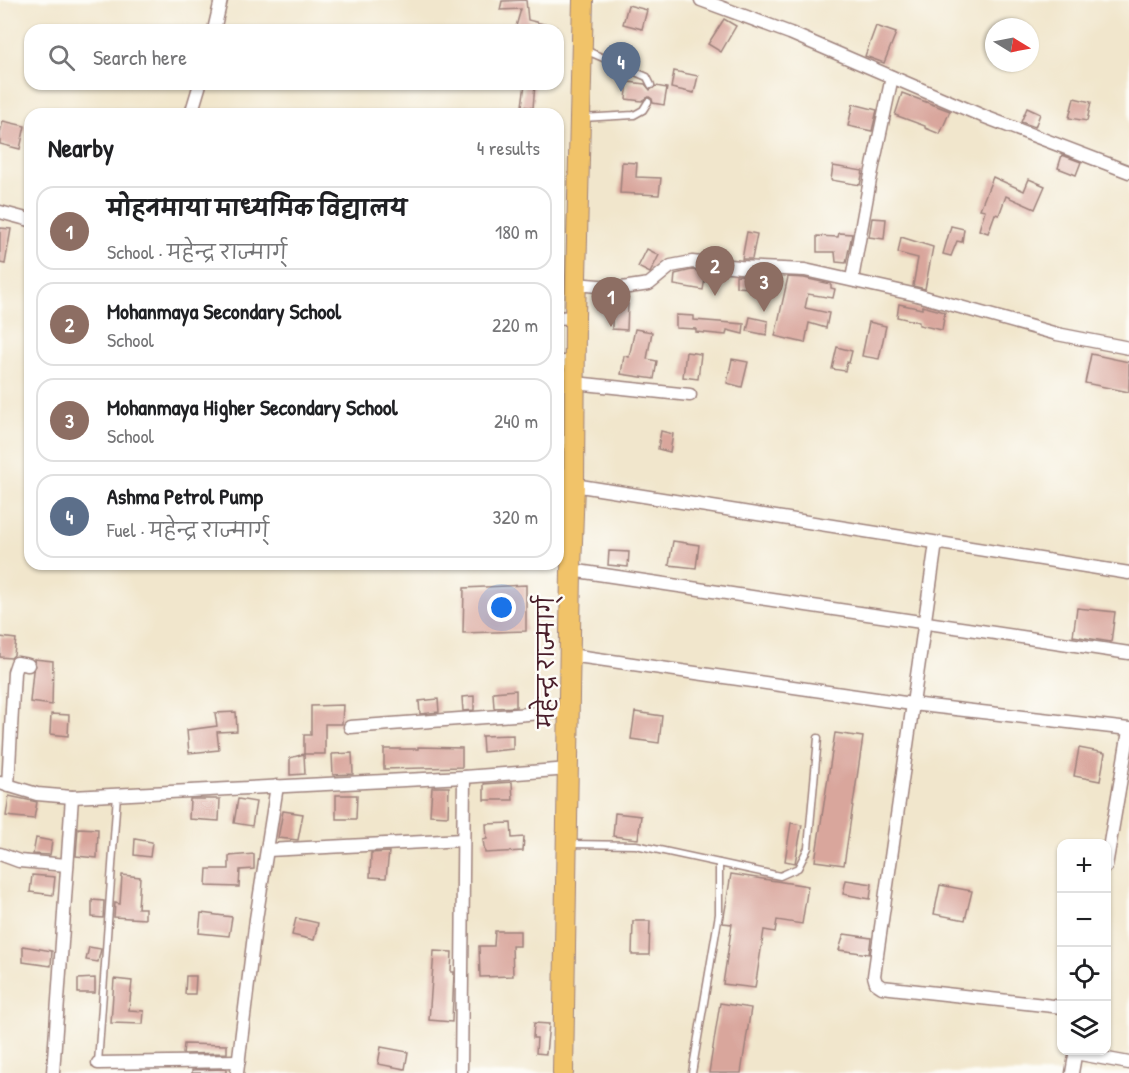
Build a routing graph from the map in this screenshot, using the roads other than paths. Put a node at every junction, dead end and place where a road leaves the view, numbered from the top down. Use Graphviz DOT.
graph roads {
  1 [pos="220,0"];
  2 [pos="583,0"];
  3 [pos="701,0"];
  4 [pos="215,24"];
  5 [pos="582,48"];
  6 [pos="892,77"];
  7 [pos="651,85"];
  8 [pos="198,90"];
  9 [pos="648,102"];
  10 [pos="193,108"];
  11 [pos="580,118"];
  12 [pos="1129,172"];
  13 [pos="0,213"];
  14 [pos="24,218"];
  15 [pos="852,279"];
  16 [pos="575,284"];
  17 [pos="566,317"];
  18 [pos="1129,348"];
  19 [pos="566,362"];
  20 [pos="575,382"];
  21 [pos="690,395"];
  22 [pos="566,442"];
  23 [pos="574,485"];
  24 [pos="936,543"];
  25 [pos="571,570"];
  26 [pos="1129,573"];
  27 [pos="924,622"];
  28 [pos="1129,653"];
  29 [pos="570,655"];
  30 [pos="28,666"];
  31 [pos="912,704"];
  32 [pos="570,711"];
  33 [pos="350,727"];
  34 [pos="1129,730"];
  35 [pos="818,738"];
  36 [pos="569,769"];
  37 [pos="464,777"];
  38 [pos="4,784"];
  39 [pos="277,786"];
  40 [pos="117,795"];
  41 [pos="72,797"];
  42 [pos="463,840"];
  43 [pos="1111,841"];
  44 [pos="566,843"];
  45 [pos="268,849"];
  46 [pos="0,854"];
  47 [pos="719,863"];
  48 [pos="67,865"];
  49 [pos="1057,1006"];
  50 [pos="1075,1055"];
  51 [pos="1090,1055"];
  52 [pos="98,1063"];
  53 [pos="1129,1063"];
  54 [pos="238,1067"];
  55 [pos="53,1073"];
  56 [pos="461,1073"];
  57 [pos="563,1073"];
  58 [pos="692,1073"];
  59 [pos="1072,1073"];
  1 -- 4 [label="street"];
  2 -- 5 [label="highway, महेन्द्र राज्मार्ग्"];
  3 -- 6 [label="street"];
  5 -- 7 [label="lane"];
  5 -- 11 [label="highway, महेन्द्र राज्मार्ग्"];
  6 -- 12 [label="street"];
  6 -- 15 [label="street"];
  8 -- 10 [label="street"];
  9 -- 11 [label="lane"];
  11 -- 16 [label="highway, महेन्द्र राज्मार्ग्"];
  13 -- 14 [label="street"];
  15 -- 16 [label="street"];
  15 -- 18 [label="street"];
  16 -- 17 [label="highway, महेन्द्र राज्मार्ग्"];
  17 -- 19 [label="highway, महेन्द्र राज्मार्ग्"];
  19 -- 20 [label="highway, महेन्द्र राज्मार्ग्"];
  20 -- 21 [label="street"];
  20 -- 22 [label="highway, महेन्द्र राज्मार्ग्"];
  22 -- 23 [label="highway, महेन्द्र राज्मार्ग्"];
  23 -- 24 [label="street"];
  23 -- 25 [label="highway, महेन्द्र राज्मार्ग्"];
  24 -- 26 [label="street"];
  24 -- 27 [label="street"];
  25 -- 27 [label="street"];
  25 -- 29 [label="highway, महेन्द्र राज्मार्ग्"];
  27 -- 28 [label="street"];
  27 -- 31 [label="street"];
  29 -- 31 [label="street"];
  29 -- 32 [label="highway, महेन्द्र राज्मार्ग्"];
  30 -- 38 [label="street"];
  31 -- 34 [label="street"];
  31 -- 49 [label="street"];
  32 -- 33 [label="street"];
  32 -- 36 [label="highway, महेन्द्र राज्मार्ग्"];
  34 -- 43 [label="street"];
  35 -- 47 [label="lane"];
  36 -- 37 [label="street"];
  36 -- 44 [label="highway, महेन्द्र राज्मार्ग्"];
  37 -- 39 [label="street"];
  37 -- 42 [label="street"];
  38 -- 41 [label="street"];
  39 -- 40 [label="street"];
  39 -- 45 [label="street"];
  40 -- 41 [label="street"];
  40 -- 52 [label="lane"];
  41 -- 48 [label="street"];
  42 -- 45 [label="street"];
  42 -- 56 [label="street"];
  44 -- 47 [label="lane"];
  44 -- 57 [label="highway, महेन्द्र राज्मार्ग्"];
  45 -- 54 [label="street"];
  46 -- 48 [label="street"];
  47 -- 58 [label="lane"];
  48 -- 55 [label="street"];
  50 -- 59 [label="street"];
  51 -- 53 [label="street"];
  52 -- 54 [label="street"];
}
